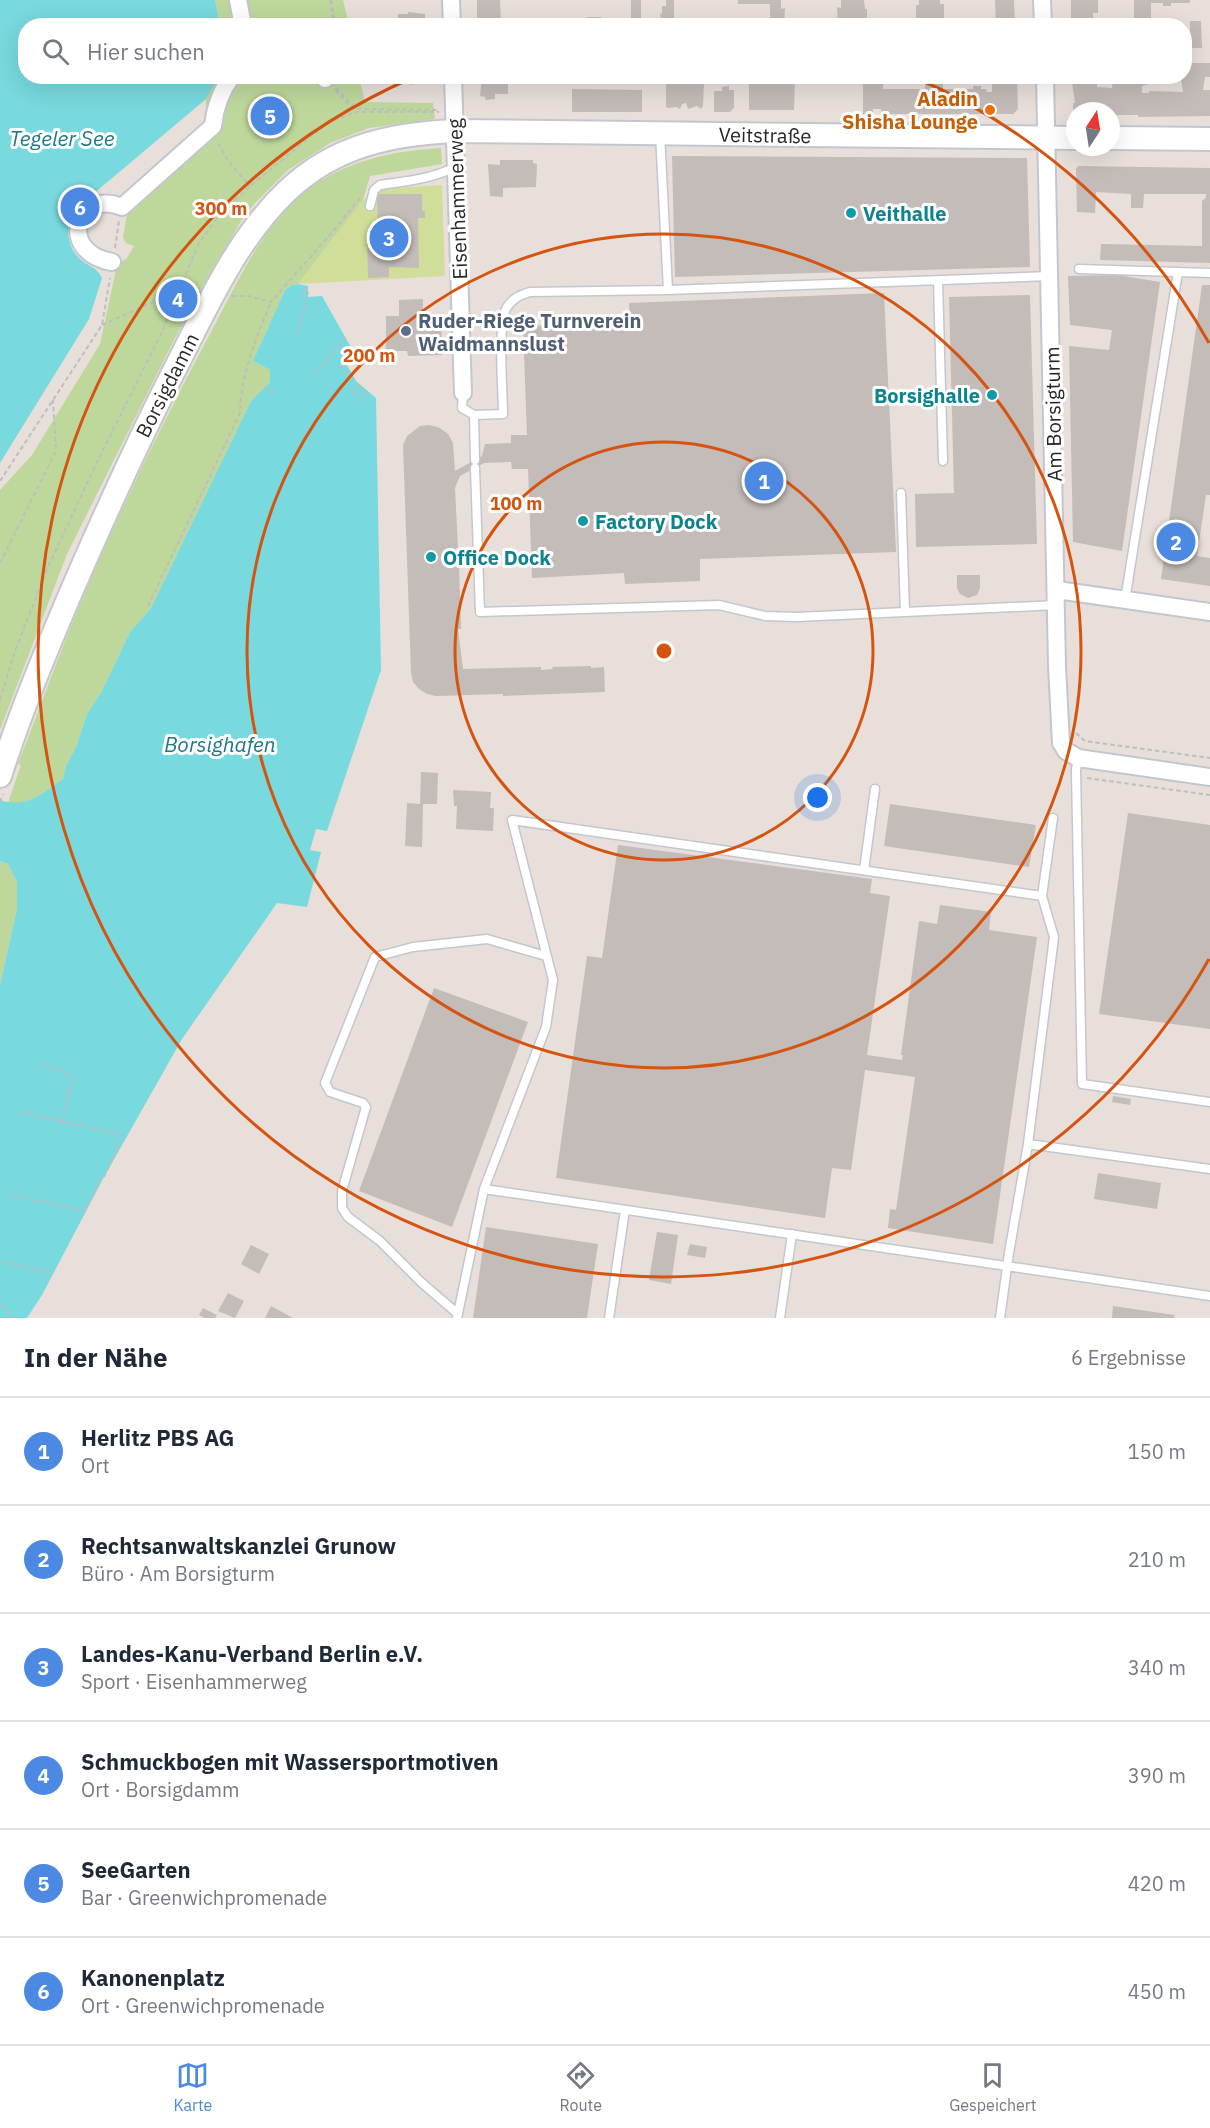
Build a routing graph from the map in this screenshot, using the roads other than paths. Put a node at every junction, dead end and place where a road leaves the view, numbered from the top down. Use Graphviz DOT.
graph roads {
  1 [pos="238,0"];
  2 [pos="451,0"];
  3 [pos="1042,0"];
  4 [pos="241,18"];
  5 [pos="452,18"];
  6 [pos="1043,18"];
  7 [pos="225,84"];
  8 [pos="452,84"];
  9 [pos="1045,84"];
  10 [pos="450,118"];
  11 [pos="660,134"];
  12 [pos="1047,138"];
  13 [pos="1066,138"];
  14 [pos="1120,138"];
  15 [pos="1210,139"];
  16 [pos="457,165"];
  17 [pos="370,206"];
  18 [pos="112,262"];
  19 [pos="1079,269"];
  20 [pos="1178,272"];
  21 [pos="1210,273"];
  22 [pos="1050,276"];
  23 [pos="938,281"];
  24 [pos="668,290"];
  25 [pos="463,393"];
  26 [pos="474,415"];
  27 [pos="943,461"];
  28 [pos="901,493"];
  29 [pos="1057,597"];
  30 [pos="1125,600"];
  31 [pos="905,612"];
  32 [pos="1210,612"];
  33 [pos="1078,758"];
  34 [pos="2,770"];
  35 [pos="1210,777"];
  36 [pos="875,789"];
  37 [pos="1053,818"];
  38 [pos="864,870"];
  39 [pos="1042,896"];
  40 [pos="546,956"];
  41 [pos="1210,1102"];
  42 [pos="1028,1144"];
  43 [pos="1210,1169"];
  44 [pos="484,1189"];
  45 [pos="625,1209"];
  46 [pos="792,1234"];
  47 [pos="1007,1266"];
  48 [pos="1210,1296"];
  49 [pos="458,1316"];
  50 [pos="609,1318"];
  51 [pos="780,1318"];
  52 [pos="1000,1318"];
  1 -- 4 [label="street"];
  2 -- 5 [label="street"];
  3 -- 6 [label="street"];
  7 -- 18 [label="street"];
  8 -- 10 [label="street, Eisenhammerweg"];
  9 -- 12 [label="street, Am Borsigturm"];
  10 -- 11 [label="street, Veitstraße"];
  10 -- 16 [label="street, Eisenhammerweg"];
  10 -- 34 [label="street, Borsigdamm"];
  11 -- 12 [label="street, Veitstraße"];
  11 -- 24 [label="lane"];
  12 -- 13 [label="street, Veitstraße"];
  12 -- 22 [label="street, Am Borsigturm"];
  14 -- 15 [label="street"];
  16 -- 17 [label="lane"];
  16 -- 25 [label="street, Eisenhammerweg"];
  19 -- 20 [label="lane"];
  20 -- 21 [label="lane"];
  20 -- 30 [label="lane"];
  22 -- 23 [label="lane"];
  22 -- 29 [label="street, Am Borsigturm"];
  23 -- 24 [label="lane"];
  23 -- 27 [label="lane"];
  24 -- 26 [label="lane"];
  25 -- 26 [label="lane"];
  26 -- 31 [label="lane"];
  28 -- 31 [label="lane"];
  29 -- 30 [label="street"];
  29 -- 31 [label="lane"];
  29 -- 33 [label="street, Am Borsigturm"];
  30 -- 32 [label="street"];
  33 -- 35 [label="street"];
  33 -- 41 [label="lane"];
  36 -- 38 [label="lane"];
  37 -- 39 [label="lane"];
  38 -- 39 [label="lane"];
  38 -- 40 [label="lane"];
  39 -- 42 [label="lane"];
  40 -- 44 [label="lane"];
  40 -- 49 [label="lane"];
  42 -- 43 [label="lane"];
  42 -- 47 [label="lane"];
  44 -- 45 [label="lane"];
  44 -- 49 [label="lane"];
  45 -- 46 [label="lane"];
  45 -- 50 [label="lane"];
  46 -- 47 [label="lane"];
  46 -- 51 [label="lane"];
  47 -- 48 [label="lane"];
  47 -- 52 [label="lane"];
}
